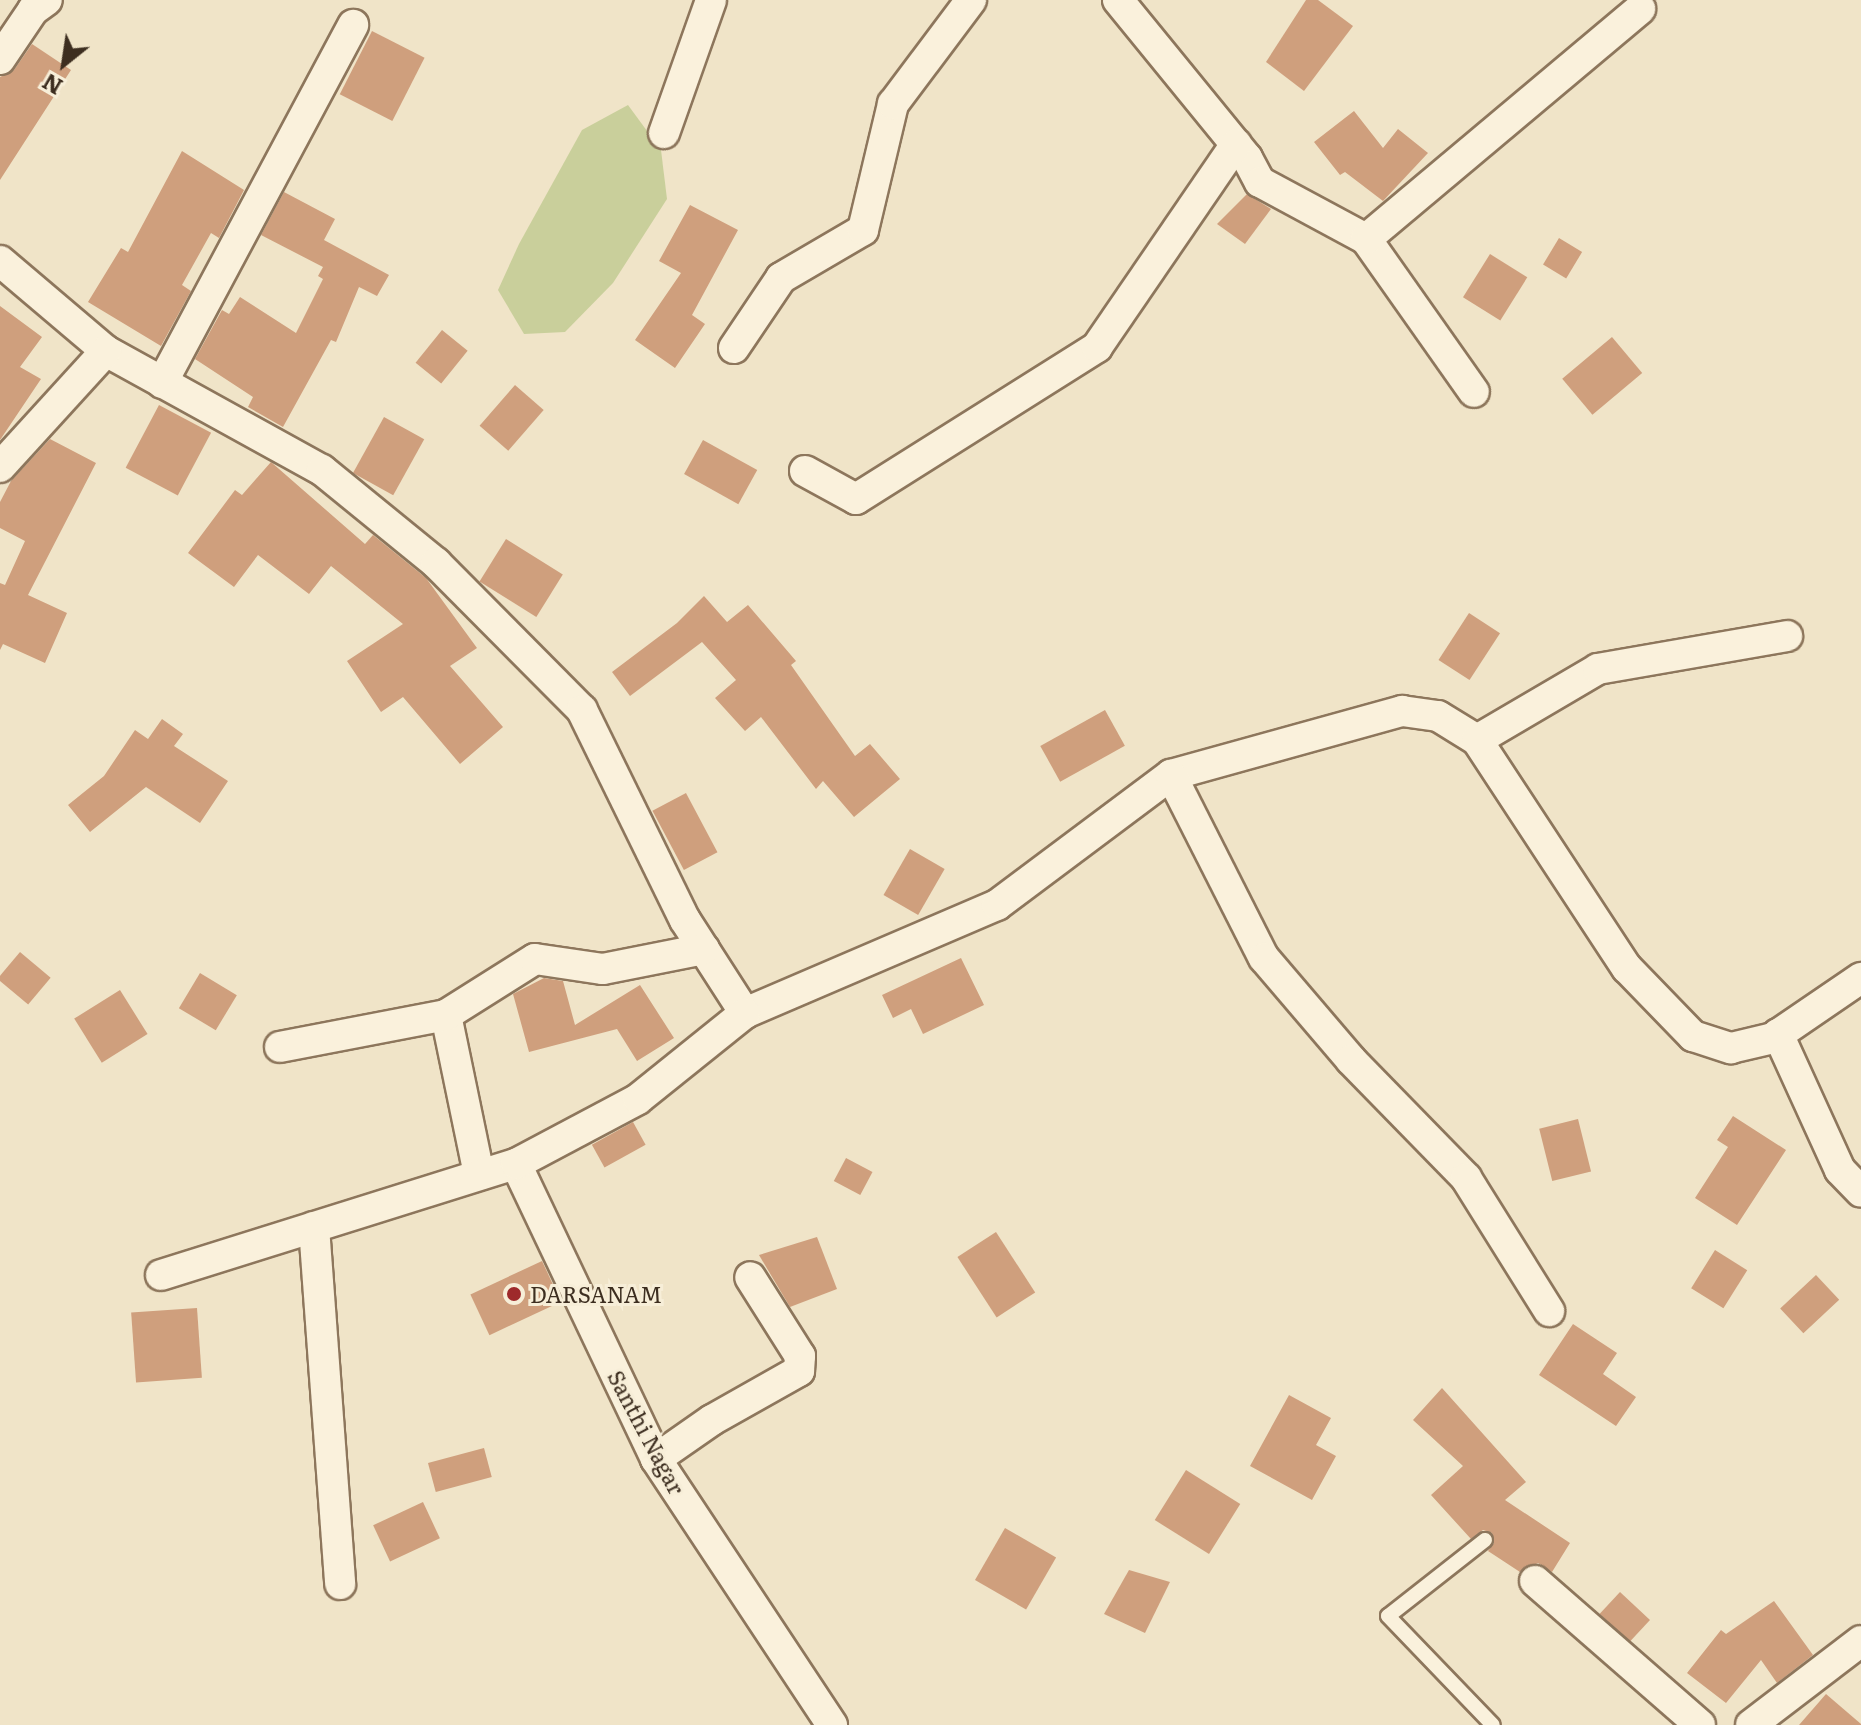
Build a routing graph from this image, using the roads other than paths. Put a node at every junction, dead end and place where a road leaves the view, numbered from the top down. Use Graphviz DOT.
graph roads {
  1 [pos="47,0"];
  2 [pos="711,0"];
  3 [pos="971,0"];
  4 [pos="1118,0"];
  5 [pos="1640,9"];
  6 [pos="353,25"];
  7 [pos="0,59"];
  8 [pos="664,133"];
  9 [pos="1236,144"];
  10 [pos="1366,239"];
  11 [pos="0,261"];
  12 [pos="734,348"];
  13 [pos="106,351"];
  14 [pos="162,383"];
  15 [pos="1474,392"];
  16 [pos="0,467"];
  17 [pos="805,471"];
  18 [pos="1787,636"];
  19 [pos="1477,740"];
  20 [pos="1171,775"];
  21 [pos="704,949"];
  22 [pos="1861,978"];
  23 [pos="745,1013"];
  24 [pos="446,1015"];
  25 [pos="1778,1034"];
  26 [pos="280,1047"];
  27 [pos="516,1164"];
  28 [pos="479,1175"];
  29 [pos="1861,1192"];
  30 [pos="314,1227"];
  31 [pos="161,1275"];
  32 [pos="750,1277"];
  33 [pos="1549,1311"];
  34 [pos="656,1459"];
  35 [pos="1485,1540"];
  36 [pos="1535,1581"];
  37 [pos="340,1584"];
  38 [pos="1861,1641"];
  39 [pos="832,1725"];
  40 [pos="1493,1725"];
  41 [pos="1700,1725"];
  42 [pos="1751,1725"];
  1 -- 7 [label="street"];
  2 -- 8 [label="street"];
  3 -- 12 [label="street"];
  4 -- 9 [label="street"];
  5 -- 10 [label="street"];
  6 -- 14 [label="street"];
  9 -- 10 [label="street"];
  9 -- 17 [label="street"];
  10 -- 15 [label="street"];
  11 -- 13 [label="street"];
  13 -- 14 [label="street"];
  13 -- 16 [label="street"];
  14 -- 21 [label="street"];
  18 -- 19 [label="street"];
  19 -- 20 [label="street"];
  19 -- 25 [label="street"];
  20 -- 23 [label="street"];
  20 -- 33 [label="street"];
  21 -- 23 [label="street"];
  21 -- 24 [label="street"];
  22 -- 25 [label="street"];
  23 -- 27 [label="street"];
  24 -- 26 [label="street"];
  24 -- 28 [label="street"];
  25 -- 29 [label="street"];
  27 -- 28 [label="street"];
  27 -- 34 [label="street, Santhi Nagar"];
  28 -- 30 [label="street"];
  30 -- 31 [label="street"];
  30 -- 37 [label="street"];
  32 -- 34 [label="street"];
  34 -- 39 [label="street, Santhi Nagar"];
  35 -- 40 [label="lane"];
  36 -- 41 [label="street"];
  38 -- 42 [label="street"];
}
